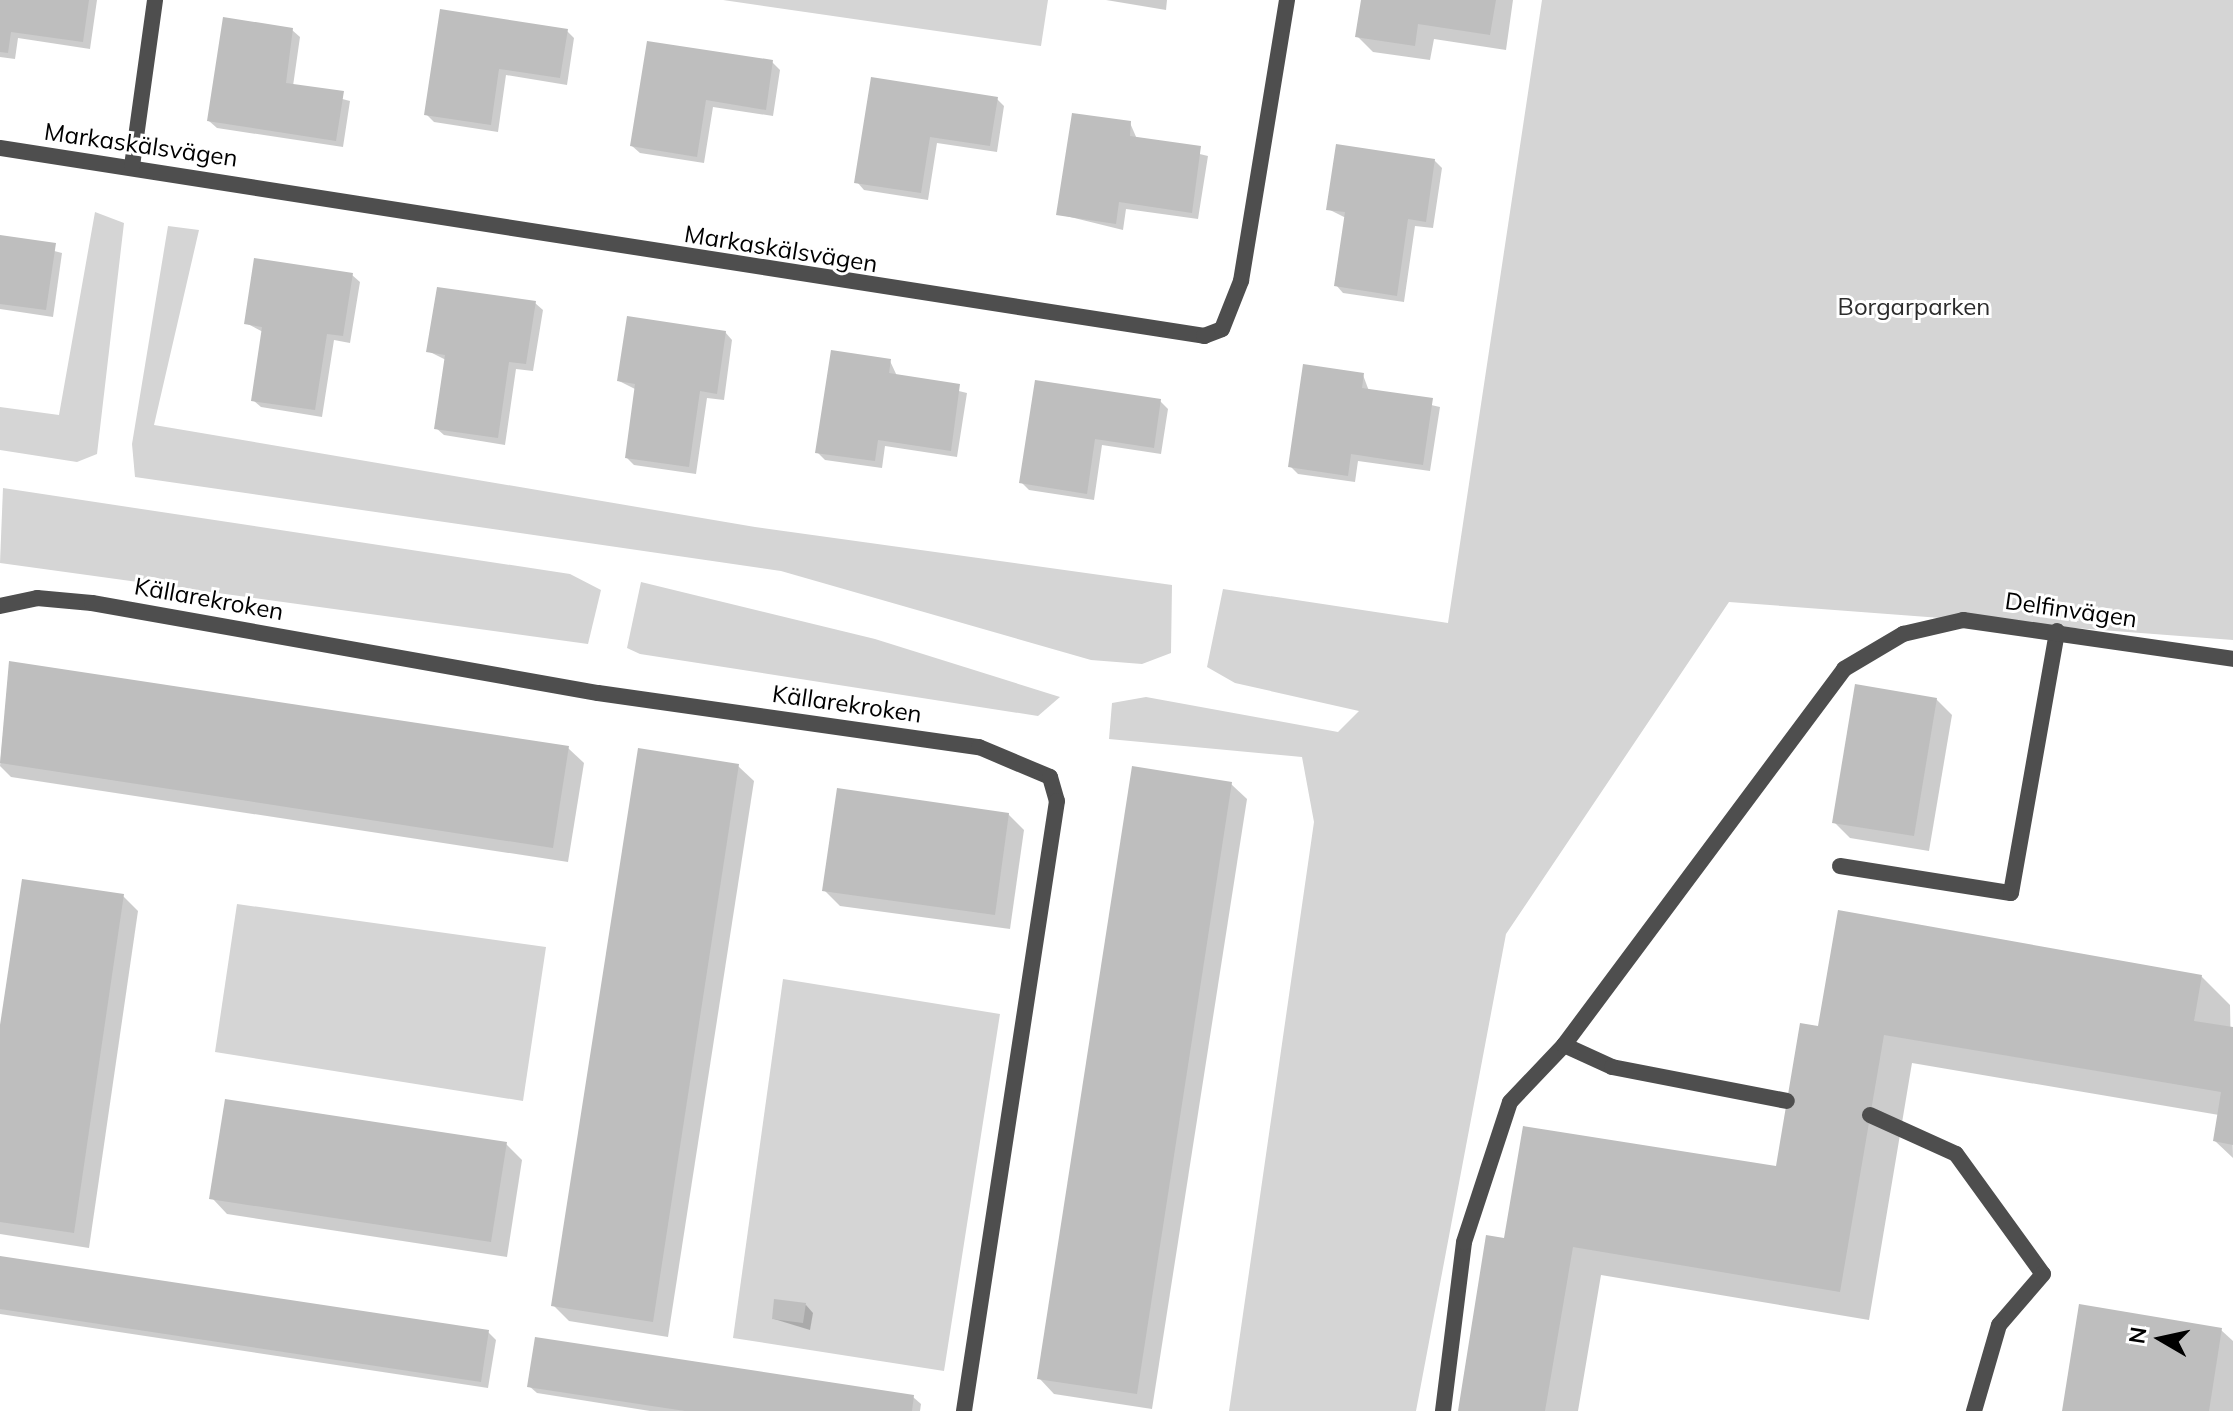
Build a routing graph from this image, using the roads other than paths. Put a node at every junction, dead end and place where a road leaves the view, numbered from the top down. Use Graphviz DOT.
graph roads {
  1 [pos="155,0"];
  2 [pos="1287,0"];
  3 [pos="0,148"];
  4 [pos="132,166"];
  5 [pos="0,606"];
  6 [pos="2057,631"];
  7 [pos="2233,659"];
  8 [pos="1840,866"];
  9 [pos="1564,1045"];
  10 [pos="1787,1101"];
  11 [pos="1870,1115"];
  12 [pos="964,1411"];
  13 [pos="1443,1411"];
  14 [pos="1974,1411"];
  1 -- 4 [label="street"];
  2 -- 4 [label="street, Markaskälsvägen"];
  3 -- 4 [label="street, Markaskälsvägen"];
  5 -- 12 [label="street, Källarekroken"];
  6 -- 7 [label="street, Delfinvägen"];
  6 -- 8 [label="street"];
  6 -- 9 [label="street, Delfinvägen"];
  9 -- 10 [label="street"];
  9 -- 13 [label="street, Delfinvägen"];
  11 -- 14 [label="street"];
}
